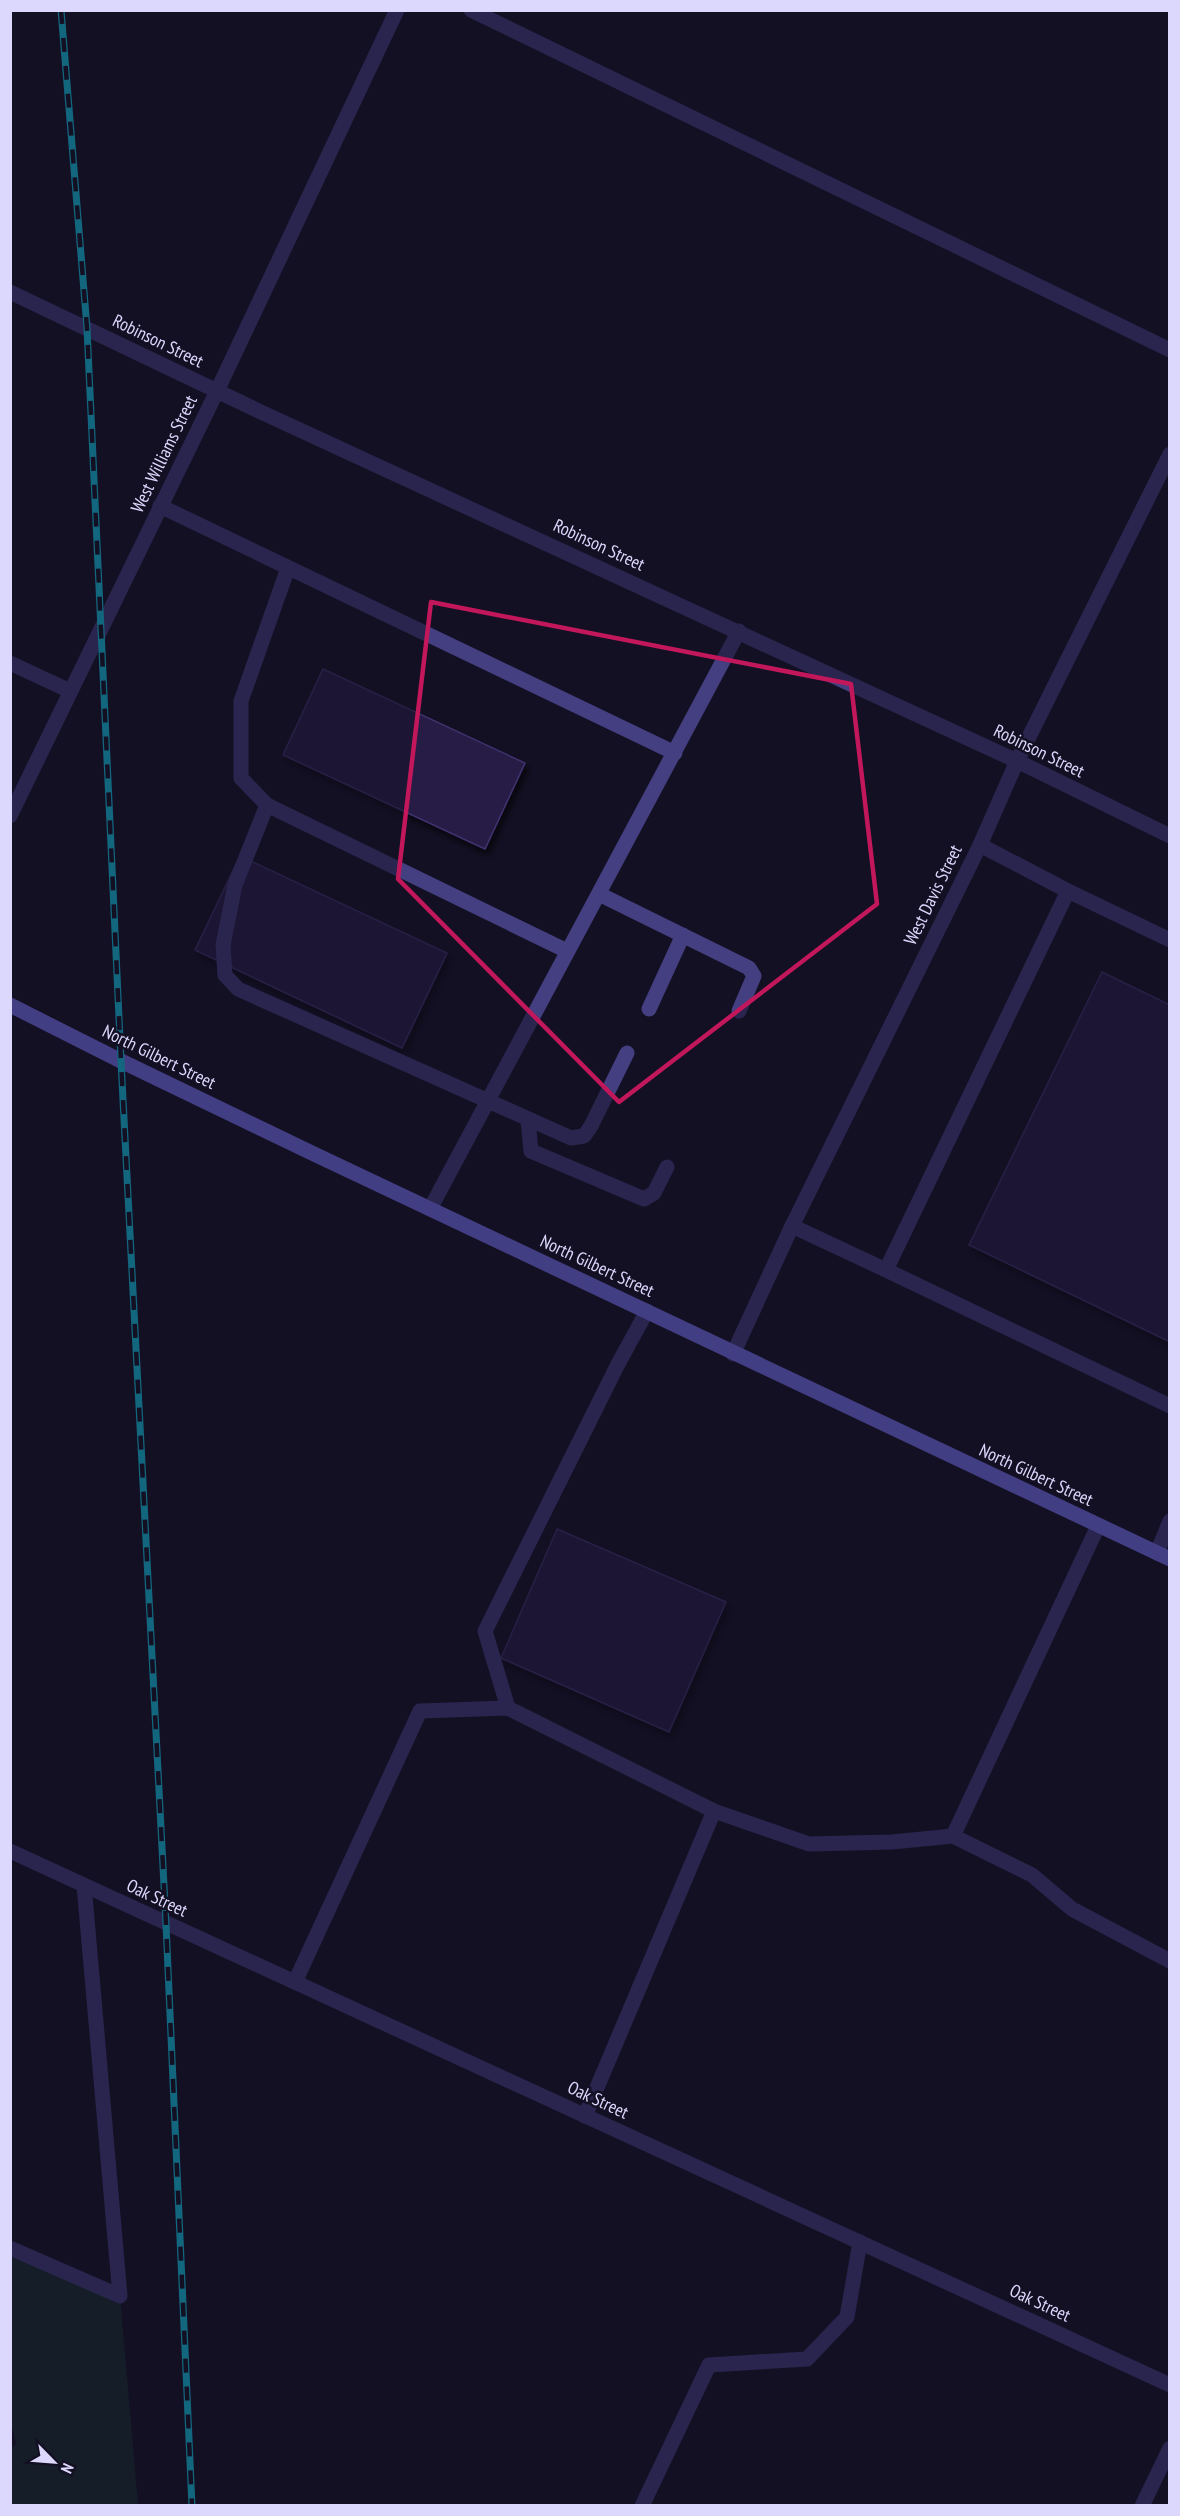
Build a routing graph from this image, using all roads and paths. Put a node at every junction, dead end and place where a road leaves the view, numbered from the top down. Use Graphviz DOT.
graph roads {
  1 [pos="397,10"];
  2 [pos="471,10"];
  3 [pos="10,292"];
  4 [pos="1170,350"];
  5 [pos="217,391"];
  6 [pos="1170,454"];
  7 [pos="160,506"];
  8 [pos="288,568"];
  9 [pos="739,631"];
  10 [pos="10,663"];
  11 [pos="70,692"];
  12 [pos="675,753"];
  13 [pos="1017,762"];
  14 [pos="267,805"];
  15 [pos="10,816"];
  16 [pos="1170,836"];
  17 [pos="980,845"];
  18 [pos="1068,891"];
  19 [pos="598,894"];
  20 [pos="683,935"];
  21 [pos="1170,940"];
  22 [pos="567,951"];
  23 [pos="10,1005"];
  24 [pos="649,1009"];
  25 [pos="739,1011"];
  26 [pos="627,1053"];
  27 [pos="487,1102"];
  28 [pos="528,1120"];
  29 [pos="667,1167"];
  30 [pos="430,1209"];
  31 [pos="792,1226"];
  32 [pos="885,1270"];
  33 [pos="647,1311"];
  34 [pos="734,1354"];
  35 [pos="1170,1406"];
  36 [pos="1170,1521"];
  37 [pos="1098,1526"];
  38 [pos="1163,1556"];
  39 [pos="508,1708"];
  40 [pos="714,1811"];
  41 [pos="953,1836"];
  42 [pos="10,1851"];
  43 [pos="84,1885"];
  44 [pos="1170,1961"];
  45 [pos="295,1982"];
  46 [pos="585,2116"];
  47 [pos="860,2242"];
  48 [pos="10,2248"];
  49 [pos="1170,2385"];
  50 [pos="1170,2448"];
  51 [pos="642,2505"];
  52 [pos="1142,2505"];
  1 -- 5 [label="street, West Williams Street"];
  2 -- 4 [label="street"];
  3 -- 5 [label="street, Robinson Street"];
  5 -- 7 [label="street, West Williams Street"];
  5 -- 9 [label="street, Robinson Street"];
  6 -- 13 [label="street, West Davis Street"];
  7 -- 8 [label="street"];
  7 -- 11 [label="street, West Williams Street"];
  8 -- 12 [label="street"];
  8 -- 14 [label="street"];
  9 -- 12 [label="street"];
  9 -- 13 [label="street, Robinson Street"];
  10 -- 11 [label="street"];
  11 -- 15 [label="street, West Williams Street"];
  12 -- 19 [label="street"];
  13 -- 16 [label="street, Robinson Street"];
  13 -- 17 [label="street, West Davis Street"];
  14 -- 22 [label="street"];
  14 -- 27 [label="street"];
  17 -- 18 [label="street"];
  17 -- 31 [label="street, West Davis Street"];
  18 -- 21 [label="street"];
  18 -- 32 [label="street"];
  19 -- 20 [label="street"];
  19 -- 22 [label="street"];
  20 -- 24 [label="street"];
  20 -- 25 [label="street"];
  22 -- 27 [label="street"];
  23 -- 30 [label="main road, North Gilbert Street"];
  26 -- 28 [label="street"];
  27 -- 28 [label="street"];
  27 -- 30 [label="street"];
  28 -- 29 [label="street"];
  30 -- 33 [label="main road, North Gilbert Street"];
  31 -- 32 [label="street"];
  31 -- 34 [label="street, West Davis Street"];
  32 -- 35 [label="street"];
  33 -- 34 [label="main road, North Gilbert Street"];
  33 -- 39 [label="street"];
  34 -- 37 [label="main road, North Gilbert Street"];
  36 -- 38 [label="street"];
  37 -- 38 [label="main road, North Gilbert Street"];
  37 -- 41 [label="street"];
  39 -- 40 [label="street"];
  39 -- 45 [label="street"];
  40 -- 41 [label="street"];
  40 -- 46 [label="street"];
  41 -- 44 [label="street"];
  42 -- 43 [label="street, Oak Street"];
  43 -- 45 [label="street, Oak Street"];
  43 -- 48 [label="street"];
  45 -- 46 [label="street, Oak Street"];
  46 -- 47 [label="street, Oak Street"];
  47 -- 49 [label="street, Oak Street"];
  47 -- 51 [label="street"];
  50 -- 52 [label="street"];
}
